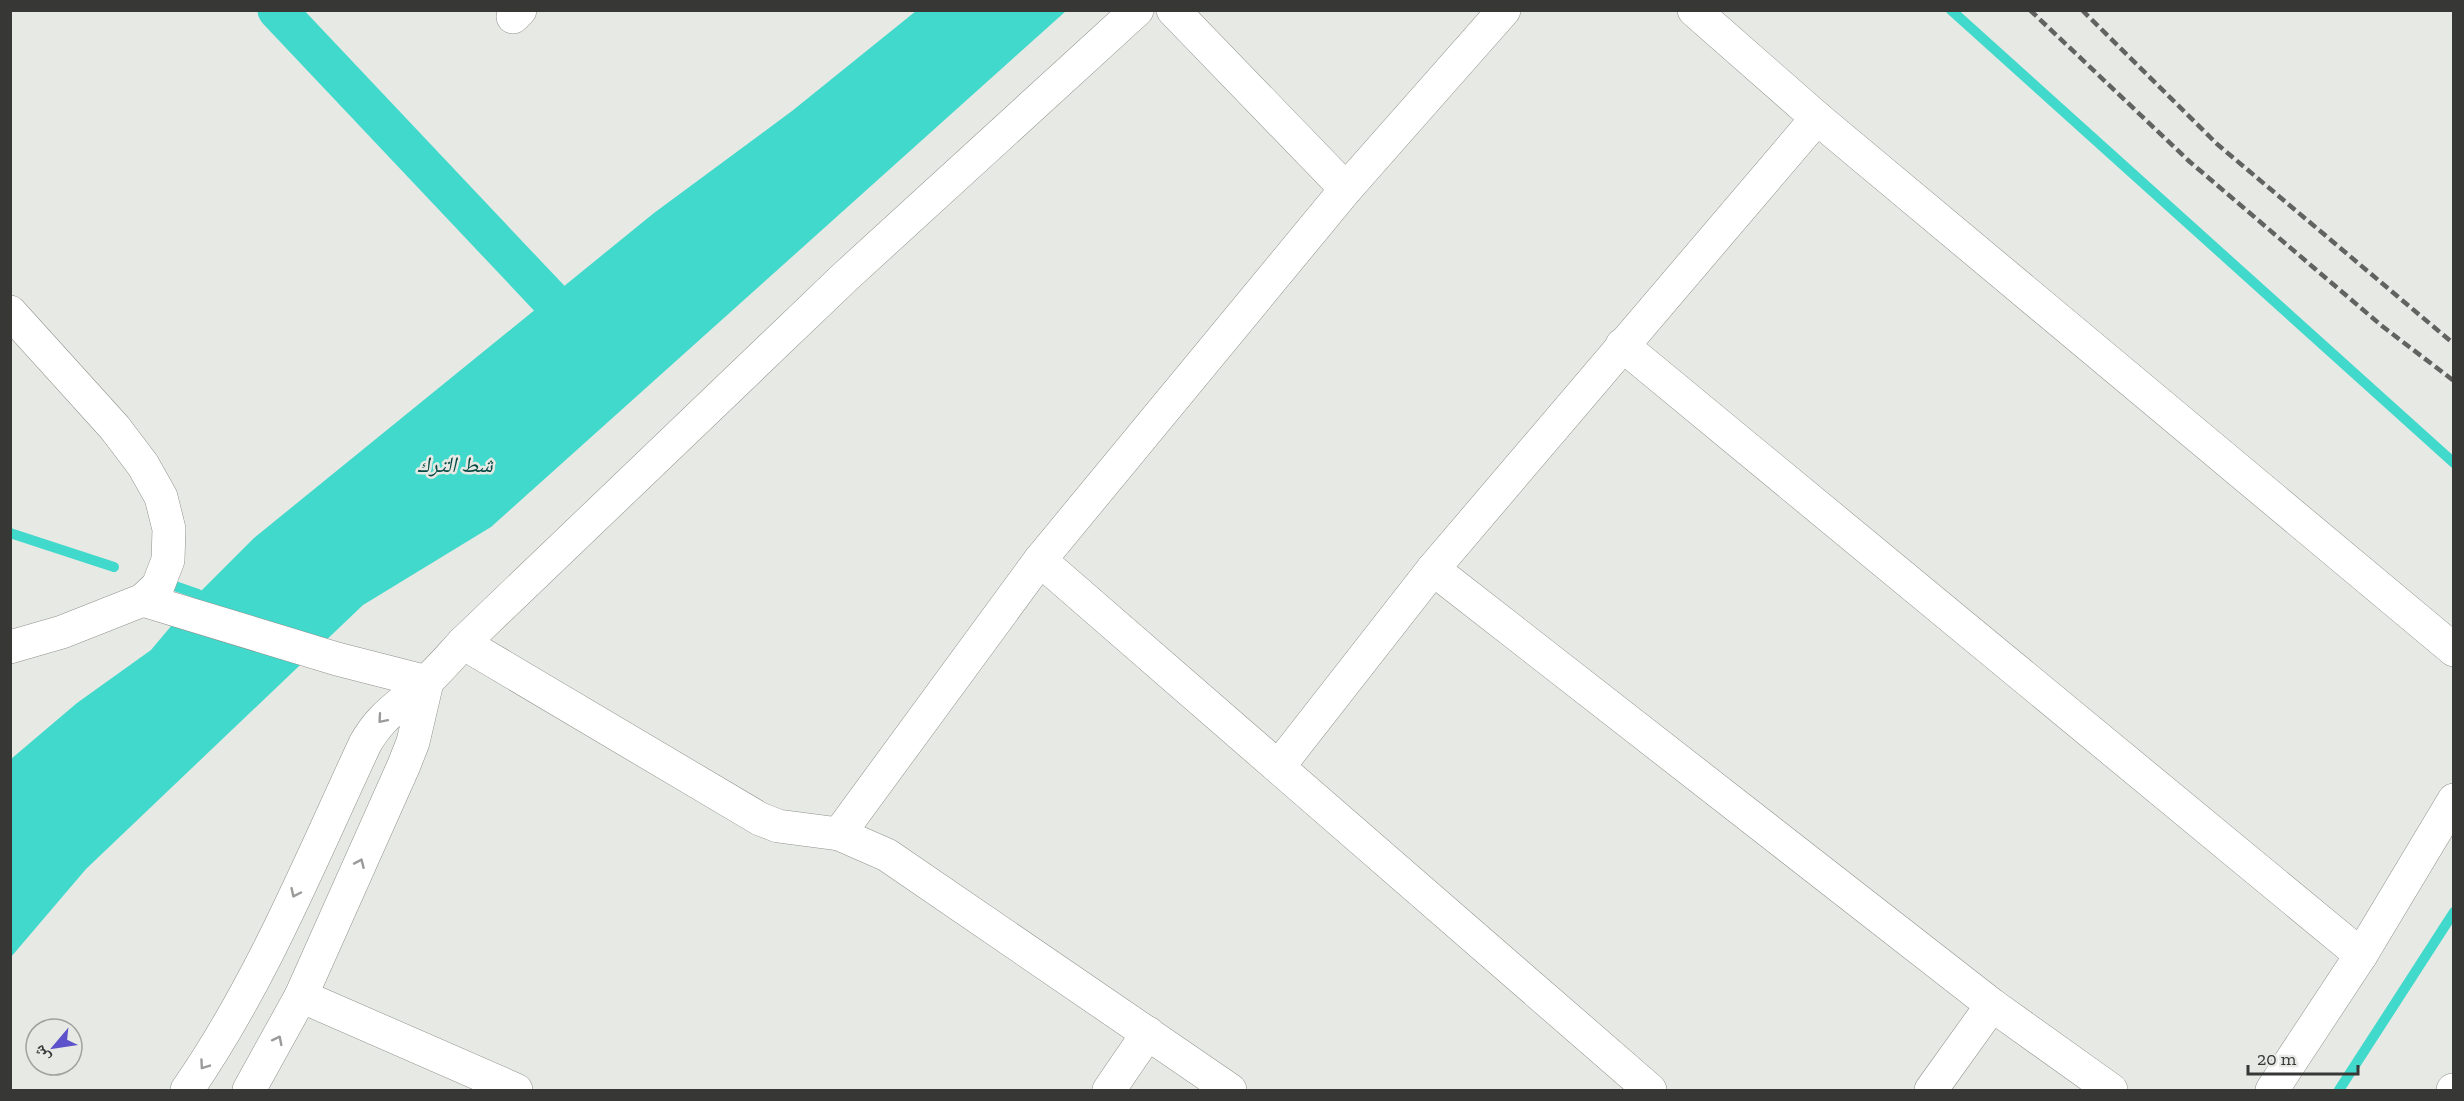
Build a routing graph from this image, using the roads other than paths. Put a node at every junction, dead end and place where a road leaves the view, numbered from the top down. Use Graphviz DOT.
graph roads {
  1 [pos="1137,10"];
  2 [pos="1173,10"];
  3 [pos="1503,10"];
  4 [pos="1694,10"];
  5 [pos="1817,118"];
  6 [pos="1346,189"];
  7 [pos="10,312"];
  8 [pos="1622,345"];
  9 [pos="1040,560"];
  10 [pos="1433,569"];
  11 [pos="143,600"];
  12 [pos="463,643"];
  13 [pos="10,647"];
  14 [pos="2454,650"];
  15 [pos="427,682"];
  16 [pos="1279,766"];
  17 [pos="2454,800"];
  18 [pos="839,834"];
  19 [pos="2361,955"];
  20 [pos="301,996"];
  21 [pos="1992,1005"];
  22 [pos="1148,1033"];
  23 [pos="187,1090"];
  24 [pos="249,1090"];
  25 [pos="516,1090"];
  26 [pos="1108,1090"];
  27 [pos="1230,1090"];
  28 [pos="1650,1090"];
  29 [pos="1931,1090"];
  30 [pos="2111,1090"];
  31 [pos="2272,1090"];
  1 -- 12 [label="street"];
  2 -- 6 [label="street"];
  3 -- 6 [label="street"];
  4 -- 5 [label="street"];
  5 -- 8 [label="street"];
  5 -- 14 [label="street"];
  6 -- 9 [label="street"];
  7 -- 11 [label="street"];
  8 -- 10 [label="street"];
  8 -- 19 [label="street"];
  9 -- 16 [label="street"];
  9 -- 18 [label="street"];
  10 -- 16 [label="street"];
  10 -- 21 [label="street"];
  11 -- 13 [label="street"];
  11 -- 15 [label="street"];
  12 -- 15 [label="street"];
  12 -- 18 [label="street"];
  20 -- 15 [label="street, one-way"];
  15 -- 23 [label="street, one-way"];
  16 -- 28 [label="street"];
  17 -- 19 [label="street"];
  18 -- 22 [label="street"];
  19 -- 31 [label="street"];
  24 -- 20 [label="street, one-way"];
  20 -- 25 [label="street"];
  21 -- 29 [label="street"];
  21 -- 30 [label="street"];
  22 -- 26 [label="street"];
  22 -- 27 [label="street"];
}
